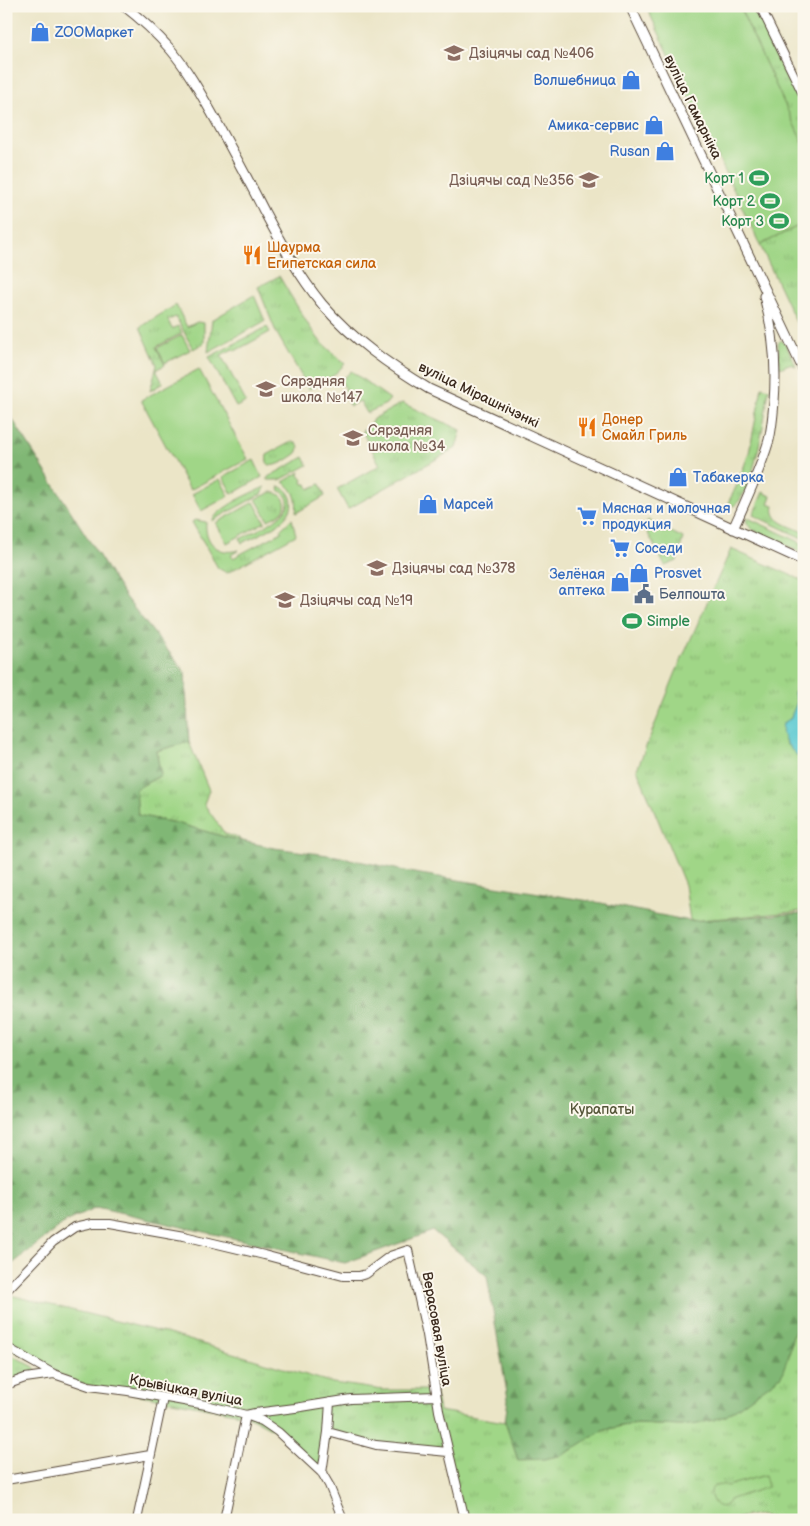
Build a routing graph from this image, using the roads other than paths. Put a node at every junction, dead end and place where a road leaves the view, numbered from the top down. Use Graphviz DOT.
graph roads {
  1 [pos="124,6"];
  2 [pos="630,6"];
  3 [pos="760,6"];
  4 [pos="804,96"];
  5 [pos="758,274"];
  6 [pos="804,371"];
  7 [pos="733,529"];
  8 [pos="804,561"];
  9 [pos="6,1291"];
  10 [pos="6,1347"];
  11 [pos="54,1374"];
  12 [pos="6,1385"];
  13 [pos="436,1396"];
  14 [pos="163,1398"];
  15 [pos="330,1402"];
  16 [pos="246,1415"];
  17 [pos="328,1432"];
  18 [pos="448,1452"];
  19 [pos="150,1455"];
  20 [pos="322,1473"];
  21 [pos="6,1480"];
  22 [pos="137,1520"];
  23 [pos="224,1520"];
  24 [pos="343,1520"];
  25 [pos="465,1520"];
  1 -- 7 [label="main road, вуліца Мірашнічэнкі"];
  2 -- 5 [label="main road, вуліца Гамарніка"];
  3 -- 4 [label="street"];
  5 -- 6 [label="main road, вуліца Гамарніка"];
  5 -- 7 [label="main road, вуліца Гамарніка"];
  7 -- 8 [label="main road, вуліца Мірашнічэнкі"];
  9 -- 13 [label="street, Верасовая вуліца"];
  10 -- 11 [label="street"];
  11 -- 12 [label="street, Крывіцкая вуліца"];
  11 -- 14 [label="street, Крывіцкая вуліца"];
  13 -- 15 [label="street, Верасовая вуліца"];
  13 -- 18 [label="street"];
  14 -- 16 [label="street, Крывіцкая вуліца"];
  14 -- 19 [label="street"];
  15 -- 16 [label="street, Верасовая вуліца"];
  15 -- 17 [label="street"];
  16 -- 20 [label="street, Крывіцкая вуліца"];
  16 -- 23 [label="street"];
  17 -- 18 [label="street"];
  17 -- 20 [label="street"];
  18 -- 25 [label="street"];
  19 -- 21 [label="street"];
  19 -- 22 [label="street"];
  20 -- 24 [label="street, Крывіцкая вуліца"];
}
